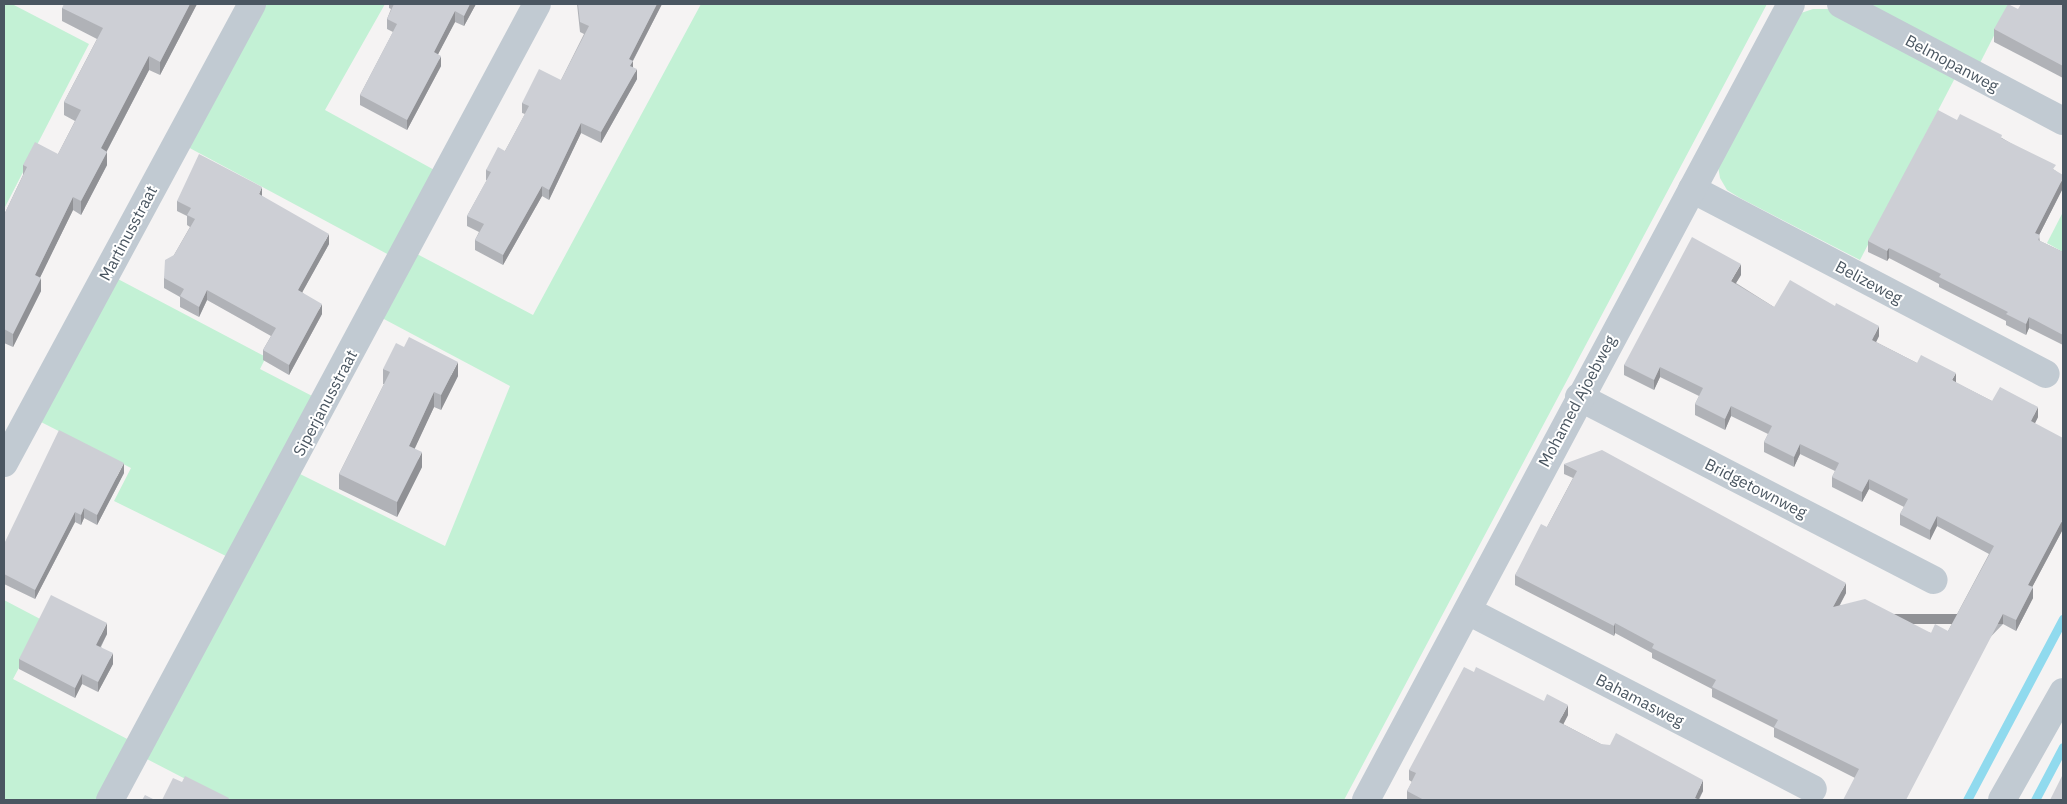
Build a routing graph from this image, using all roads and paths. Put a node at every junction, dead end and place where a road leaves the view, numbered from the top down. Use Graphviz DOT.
graph roads {
  1 [pos="252,4"];
  2 [pos="537,4"];
  3 [pos="1791,4"];
  4 [pos="1841,4"];
  5 [pos="2063,122"];
  6 [pos="1692,189"];
  7 [pos="2046,374"];
  8 [pos="1579,396"];
  9 [pos="4,463"];
  10 [pos="1933,580"];
  11 [pos="1468,610"];
  12 [pos="2063,692"];
  13 [pos="1813,789"];
  14 [pos="110,800"];
  15 [pos="1366,800"];
  16 [pos="2002,800"];
  1 -- 9 [label="street, Martinusstraat"];
  2 -- 14 [label="street, Siperjanusstraat"];
  3 -- 6 [label="street, Mohamed Ajoebweg"];
  4 -- 5 [label="street, Belmopanweg"];
  6 -- 7 [label="street, Belizeweg"];
  6 -- 8 [label="street, Mohamed Ajoebweg"];
  8 -- 10 [label="street, Bridgetownweg"];
  8 -- 11 [label="street, Mohamed Ajoebweg"];
  11 -- 13 [label="street, Bahamasweg"];
  11 -- 15 [label="street, Mohamed Ajoebweg"];
  12 -- 16 [label="street"];
}
